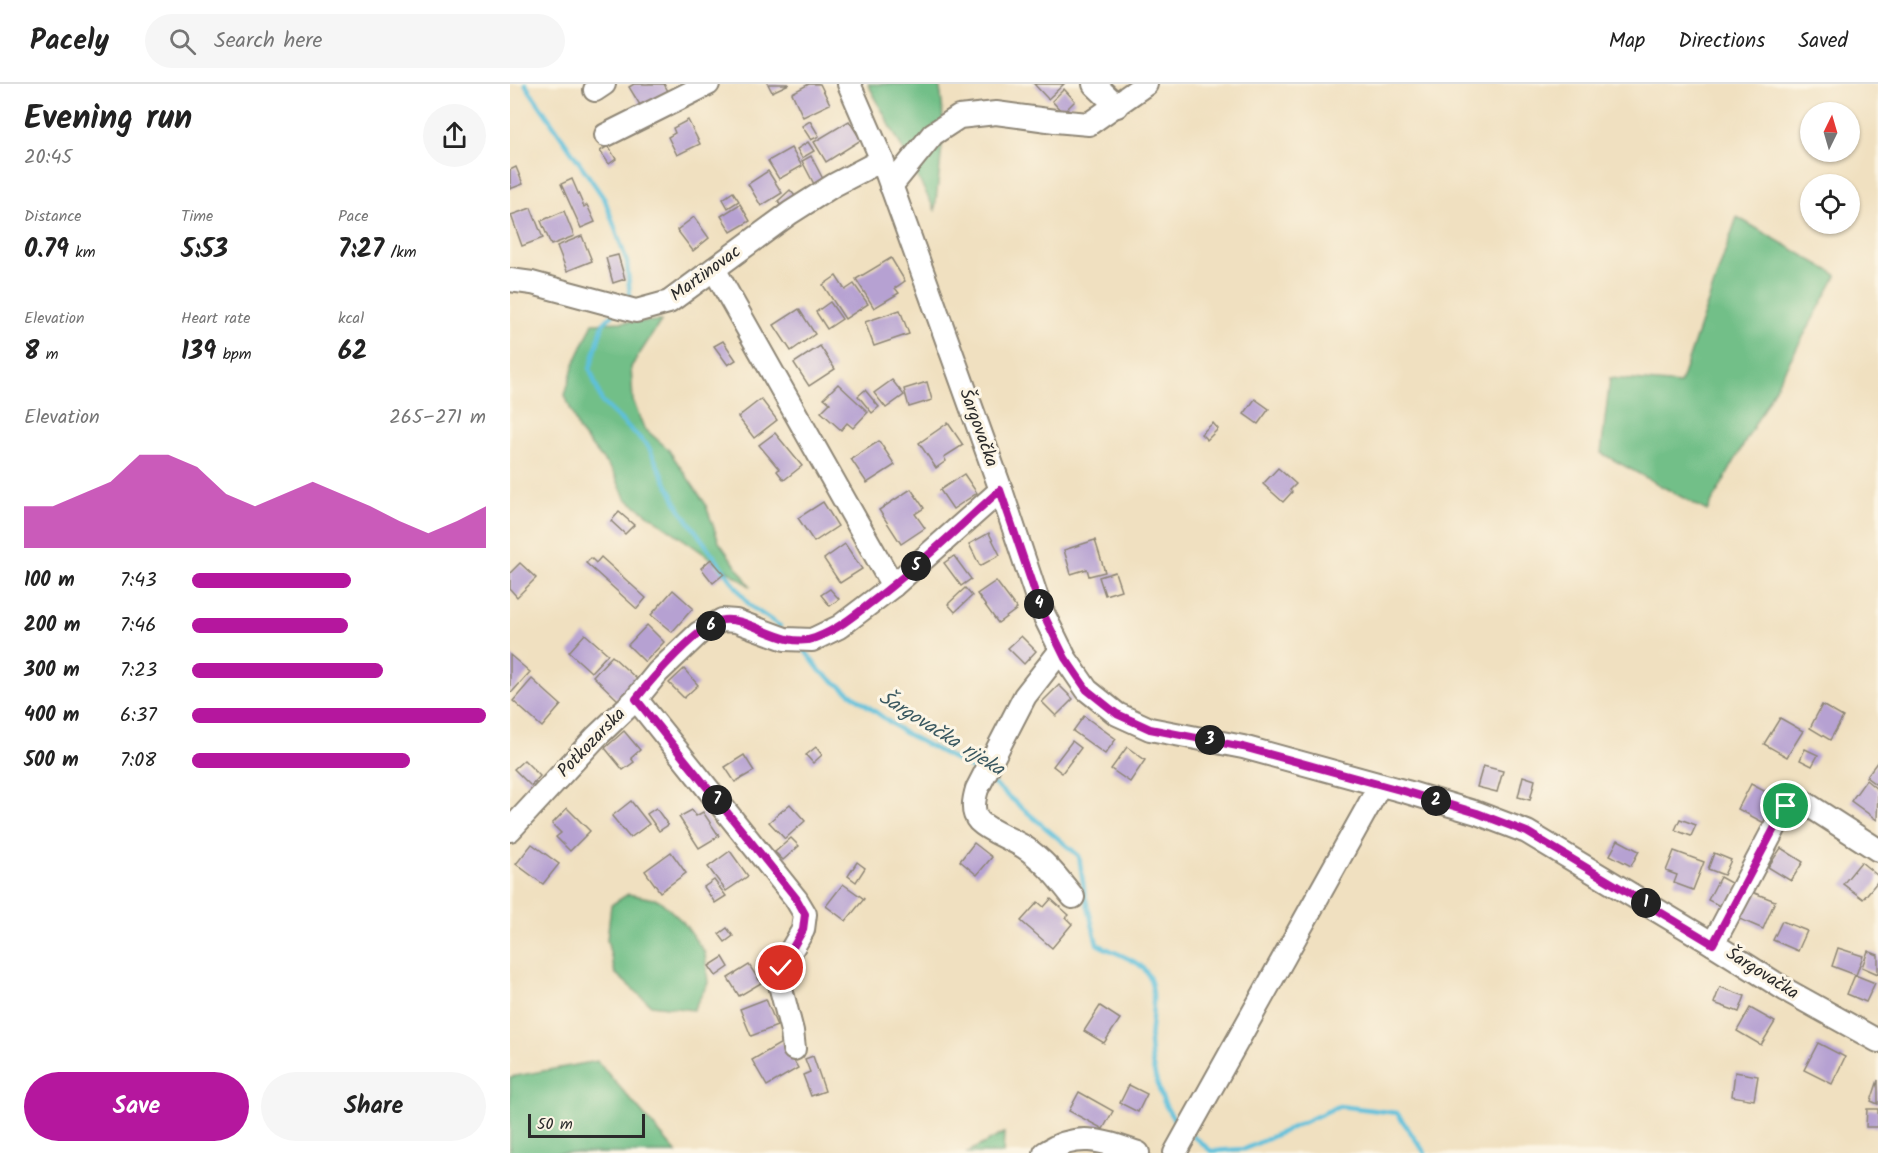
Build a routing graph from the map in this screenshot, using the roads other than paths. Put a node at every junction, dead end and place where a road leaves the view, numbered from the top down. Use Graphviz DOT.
graph roads {
  1 [pos="708,84"];
  2 [pos="849,84"];
  3 [pos="1094,84"];
  4 [pos="1146,84"];
  5 [pos="1117,106"];
  6 [pos="606,135"];
  7 [pos="882,160"];
  8 [pos="891,186"];
  9 [pos="714,269"];
  10 [pos="510,280"];
  11 [pos="1000,490"];
  12 [pos="893,586"];
  13 [pos="1061,650"];
  14 [pos="636,699"];
  15 [pos="1380,785"];
  16 [pos="510,830"];
  17 [pos="1877,846"];
  18 [pos="1073,897"];
  19 [pos="1713,944"];
  20 [pos="1878,1041"];
  21 [pos="794,1049"];
  22 [pos="1183,1138"];
  23 [pos="1045,1153"];
  24 [pos="1138,1153"];
  1 -- 6 [label="street"];
  2 -- 7 [label="street, Šargovačka"];
  3 -- 5 [label="street"];
  4 -- 5 [label="street"];
  5 -- 8 [label="street"];
  7 -- 8 [label="street, Šargovačka"];
  7 -- 9 [label="street, Martinovac"];
  8 -- 11 [label="street, Šargovačka"];
  9 -- 10 [label="street, Martinovac"];
  9 -- 12 [label="street"];
  11 -- 12 [label="street, Potkozarska"];
  11 -- 13 [label="street, Šargovačka"];
  12 -- 14 [label="street, Potkozarska"];
  13 -- 15 [label="street, Šargovačka"];
  13 -- 18 [label="street"];
  14 -- 16 [label="street, Potkozarska"];
  14 -- 21 [label="street"];
  15 -- 19 [label="street, Šargovačka"];
  15 -- 22 [label="street"];
  17 -- 19 [label="street"];
  19 -- 20 [label="street, Šargovačka"];
  23 -- 24 [label="street"];
}
